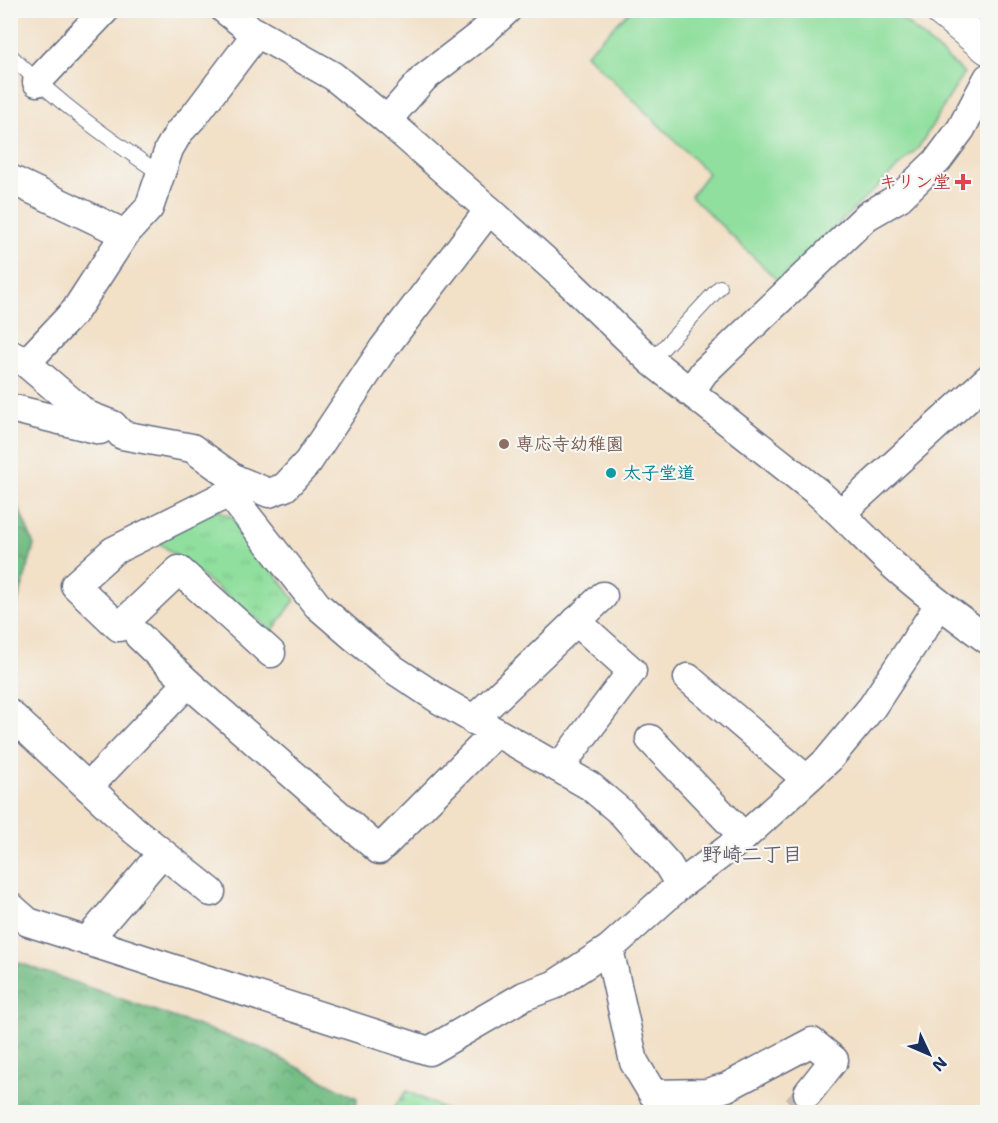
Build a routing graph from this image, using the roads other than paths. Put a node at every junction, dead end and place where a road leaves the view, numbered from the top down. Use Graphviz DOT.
graph roads {
  1 [pos="105,10"];
  2 [pos="225,10"];
  3 [pos="507,10"];
  4 [pos="941,10"];
  5 [pos="256,24"];
  6 [pos="987,48"];
  7 [pos="10,55"];
  8 [pos="987,78"];
  9 [pos="37,82"];
  10 [pos="387,120"];
  11 [pos="161,174"];
  12 [pos="10,179"];
  13 [pos="489,210"];
  14 [pos="125,234"];
  15 [pos="720,288"];
  16 [pos="18,359"];
  17 [pos="651,361"];
  18 [pos="987,378"];
  19 [pos="690,392"];
  20 [pos="10,408"];
  21 [pos="122,435"];
  22 [pos="232,486"];
  23 [pos="841,513"];
  24 [pos="603,596"];
  25 [pos="939,605"];
  26 [pos="576,621"];
  27 [pos="139,636"];
  28 [pos="987,640"];
  29 [pos="271,653"];
  30 [pos="688,678"];
  31 [pos="188,683"];
  32 [pos="10,714"];
  33 [pos="485,726"];
  34 [pos="650,739"];
  35 [pos="559,768"];
  36 [pos="806,779"];
  37 [pos="88,787"];
  38 [pos="744,837"];
  39 [pos="162,853"];
  40 [pos="680,885"];
  41 [pos="211,892"];
  42 [pos="10,906"];
  43 [pos="87,940"];
  44 [pos="609,949"];
  45 [pos="799,1105"];
  1 -- 9 [label="street"];
  2 -- 5 [label="street"];
  3 -- 10 [label="street"];
  4 -- 6 [label="highway"];
  5 -- 10 [label="street"];
  5 -- 11 [label="street"];
  7 -- 9 [label="lane"];
  8 -- 19 [label="street"];
  9 -- 11 [label="lane"];
  10 -- 13 [label="street"];
  11 -- 14 [label="street"];
  12 -- 14 [label="street"];
  13 -- 17 [label="street"];
  13 -- 22 [label="street"];
  14 -- 16 [label="street"];
  15 -- 17 [label="lane"];
  16 -- 21 [label="street"];
  17 -- 19 [label="street"];
  18 -- 23 [label="street"];
  19 -- 23 [label="street"];
  20 -- 21 [label="street"];
  21 -- 22 [label="street"];
  22 -- 29 [label="street"];
  22 -- 33 [label="street"];
  23 -- 25 [label="street"];
  24 -- 26 [label="street"];
  25 -- 28 [label="street"];
  25 -- 36 [label="street"];
  26 -- 33 [label="street"];
  26 -- 35 [label="street"];
  27 -- 31 [label="street"];
  30 -- 36 [label="street"];
  31 -- 33 [label="street"];
  31 -- 37 [label="street"];
  32 -- 37 [label="street"];
  33 -- 35 [label="street"];
  34 -- 38 [label="street"];
  35 -- 40 [label="street"];
  36 -- 38 [label="street"];
  37 -- 39 [label="street"];
  38 -- 40 [label="street"];
  39 -- 41 [label="street"];
  39 -- 43 [label="street"];
  40 -- 44 [label="street"];
  42 -- 43 [label="street"];
  43 -- 44 [label="street"];
  44 -- 45 [label="street"];
}
